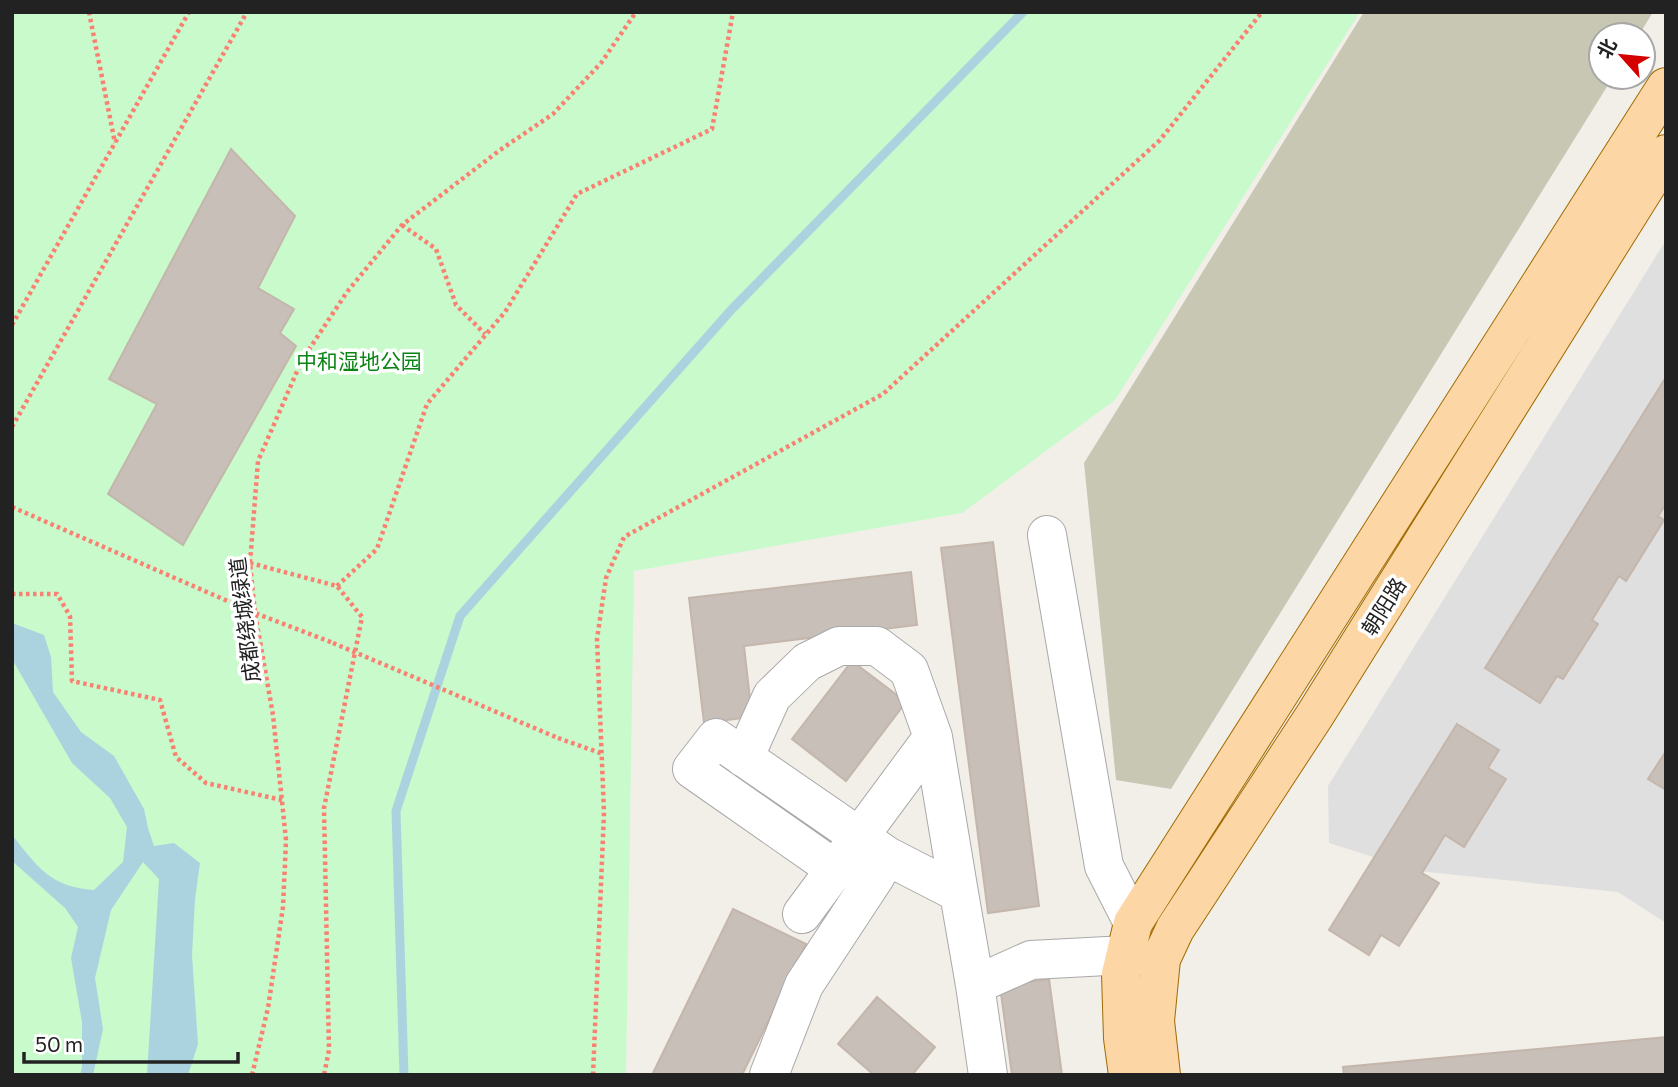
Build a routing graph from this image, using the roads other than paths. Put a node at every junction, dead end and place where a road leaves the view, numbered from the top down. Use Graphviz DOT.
graph roads {
  1 [pos="1666,87"];
  2 [pos="1666,154"];
  3 [pos="1047,535"];
  4 [pos="933,737"];
  5 [pos="744,758"];
  6 [pos="873,847"];
  7 [pos="835,869"];
  8 [pos="959,893"];
  9 [pos="802,914"];
  10 [pos="1129,939"];
  11 [pos="975,985"];
  12 [pos="769,1075"];
  13 [pos="988,1075"];
  14 [pos="1128,1075"];
  15 [pos="1161,1075"];
  1 -- 10 [label="main road"];
  2 -- 15 [label="main road, 朝阳路"];
  3 -- 10 [label="street"];
  4 -- 5 [label="street"];
  4 -- 6 [label="street"];
  4 -- 8 [label="street"];
  5 -- 6 [label="street"];
  5 -- 7 [label="street"];
  6 -- 7 [label="street"];
  6 -- 8 [label="street"];
  6 -- 12 [label="street"];
  7 -- 9 [label="street"];
  8 -- 11 [label="street"];
  10 -- 11 [label="street"];
  10 -- 14 [label="main road"];
  11 -- 13 [label="street"];
}
